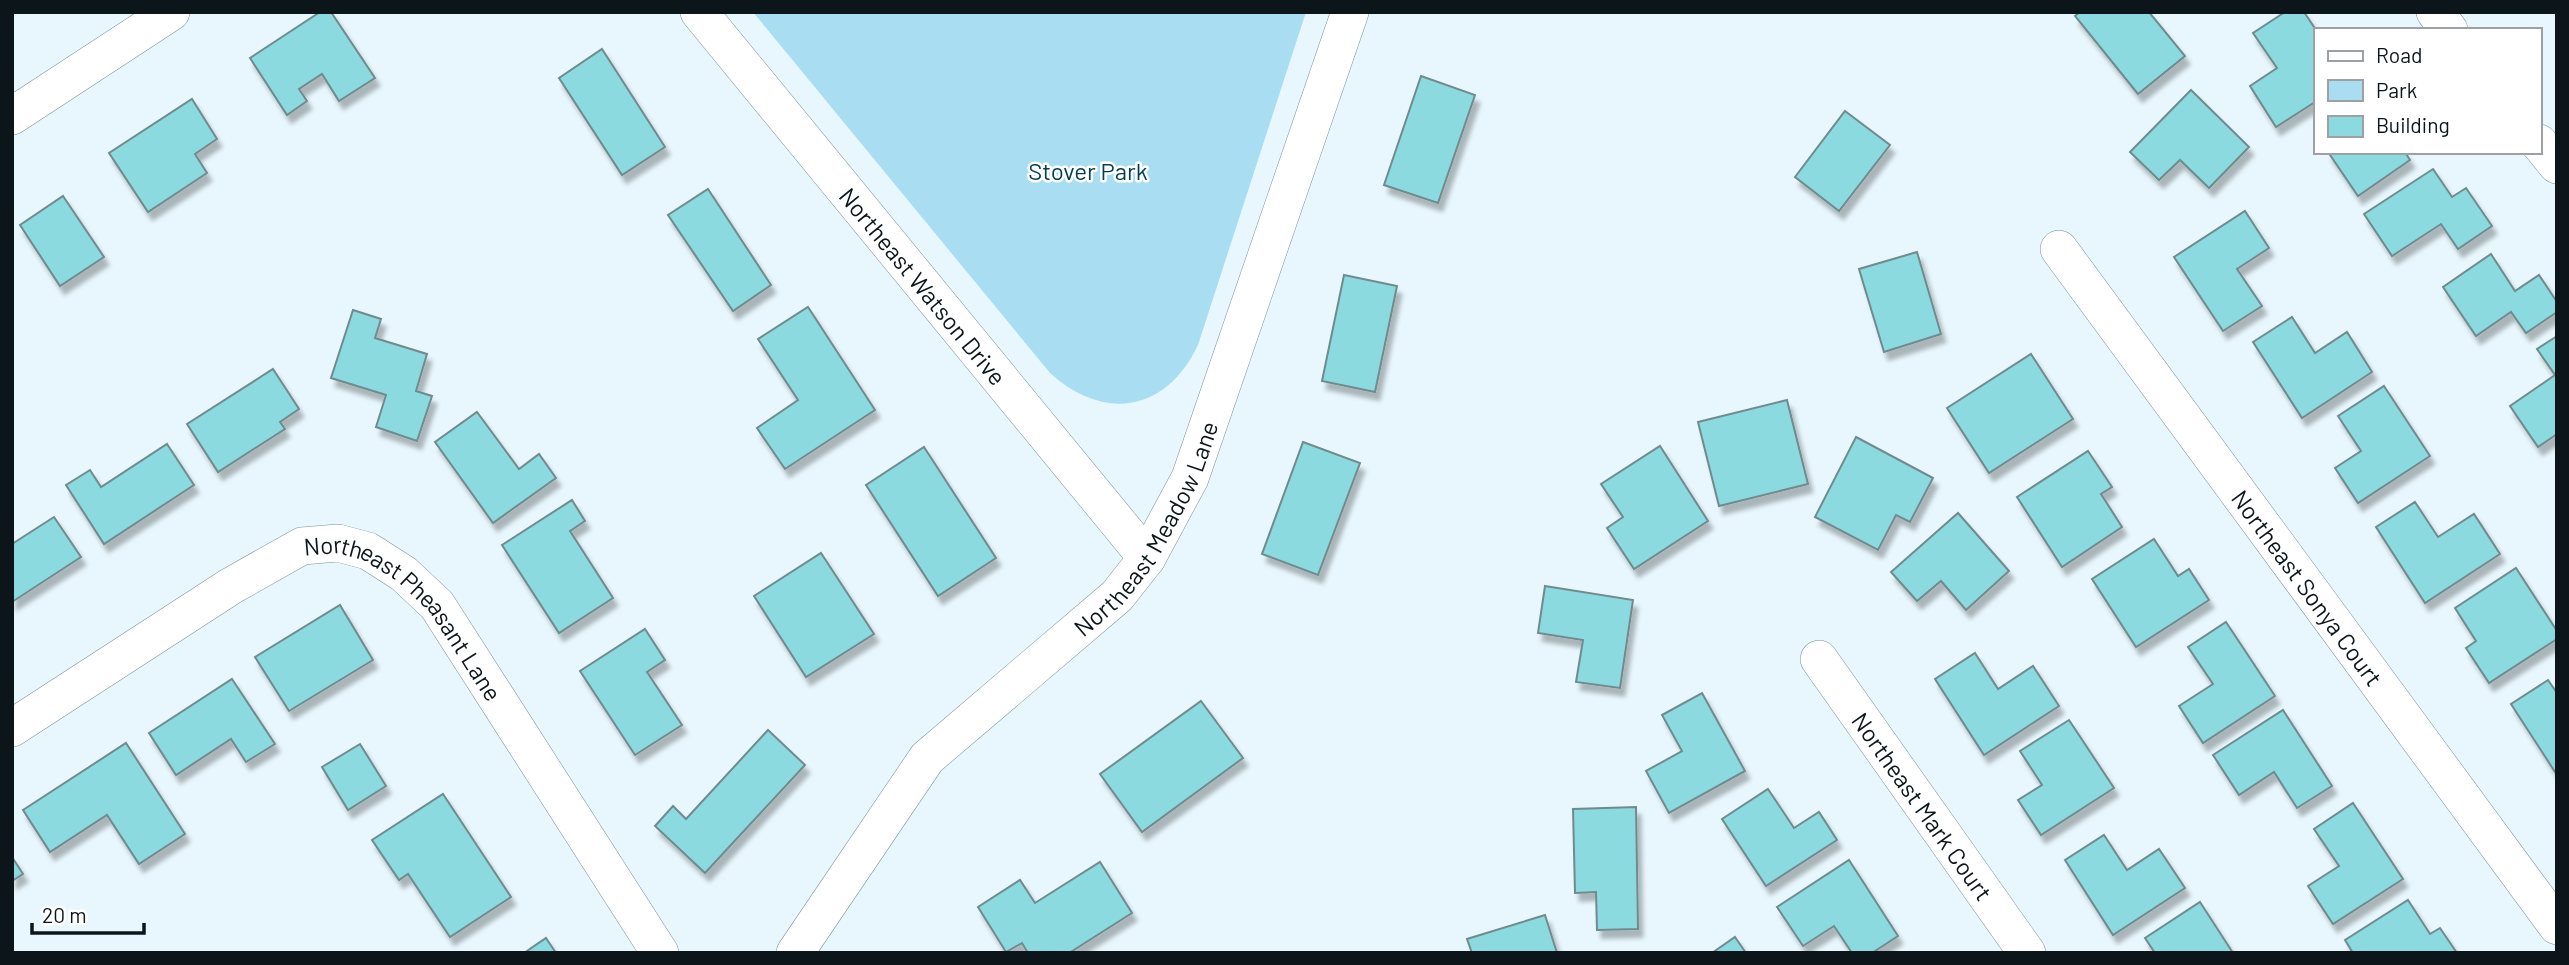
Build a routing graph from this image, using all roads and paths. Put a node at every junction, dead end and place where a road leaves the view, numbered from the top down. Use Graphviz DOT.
graph roads {
  1 [pos="171,12"];
  2 [pos="699,12"];
  3 [pos="1350,12"];
  4 [pos="2435,12"];
  5 [pos="2447,28"];
  6 [pos="12,116"];
  7 [pos="2541,145"];
  8 [pos="2557,165"];
  9 [pos="2059,249"];
  10 [pos="1147,558"];
  11 [pos="1819,659"];
  12 [pos="12,728"];
  13 [pos="2557,926"];
  14 [pos="660,953"];
  15 [pos="795,953"];
  16 [pos="2027,953"];
  1 -- 6 [label="street"];
  2 -- 10 [label="street, Northeast Watson Drive"];
  3 -- 10 [label="street, Northeast Meadow Lane"];
  4 -- 5 [label="street"];
  7 -- 8 [label="street"];
  9 -- 13 [label="street, Northeast Sonya Court"];
  10 -- 15 [label="street, Northeast Meadow Lane"];
  11 -- 16 [label="street, Northeast Mark Court"];
  12 -- 14 [label="street, Northeast Pheasant Lane"];
}
